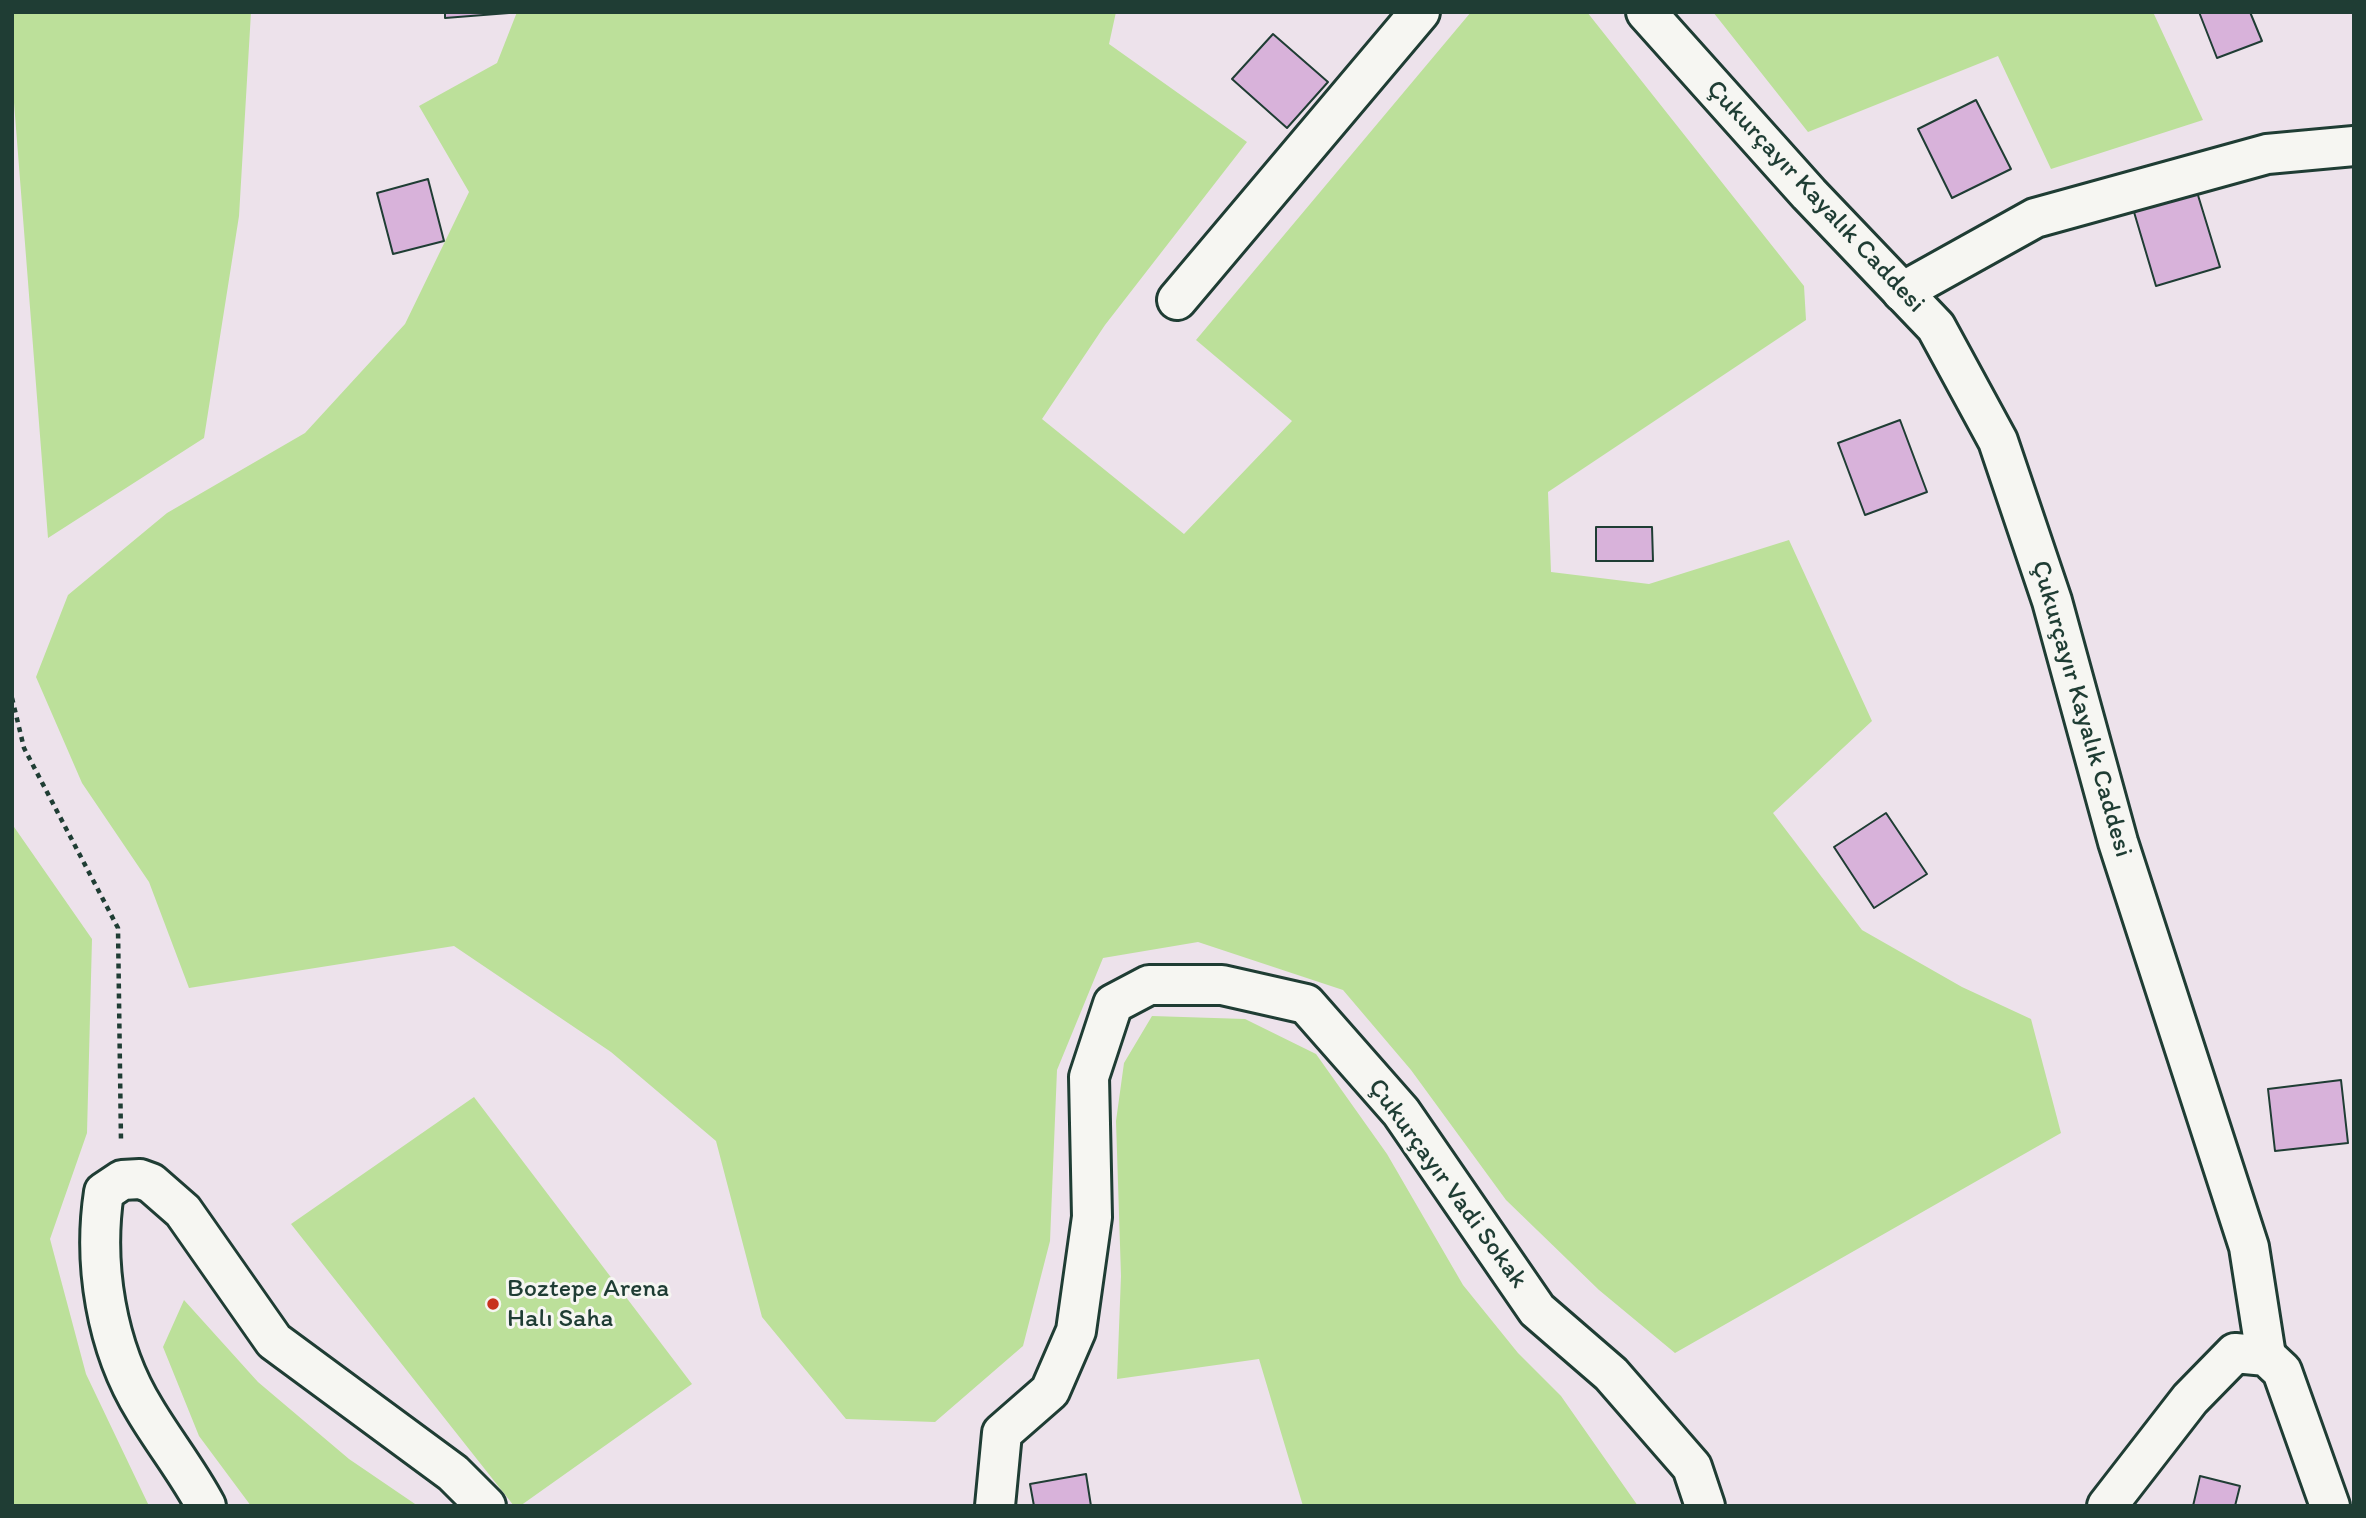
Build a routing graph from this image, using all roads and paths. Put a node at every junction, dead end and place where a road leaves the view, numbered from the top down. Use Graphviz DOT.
graph roads {
  1 [pos="1420,12"];
  2 [pos="1646,12"];
  3 [pos="2354,145"];
  4 [pos="1902,292"];
  5 [pos="1177,300"];
  6 [pos="12,698"];
  7 [pos="122,1180"];
  8 [pos="2266,1356"];
  9 [pos="206,1506"];
  10 [pos="486,1506"];
  11 [pos="995,1506"];
  12 [pos="1705,1506"];
  13 [pos="2106,1506"];
  14 [pos="2330,1506"];
  1 -- 5 [label="street"];
  2 -- 4 [label="street, Çukurçayır Kayalık Caddesi"];
  3 -- 4 [label="street"];
  4 -- 8 [label="street, Çukurçayır Kayalık Caddesi"];
  6 -- 7 [label="path"];
  7 -- 9 [label="street"];
  7 -- 10 [label="street"];
  8 -- 13 [label="street"];
  8 -- 14 [label="street, Çukurçayır Kayalık Caddesi"];
  11 -- 12 [label="street, Çukurçayır Vadi Sokak"];
}
